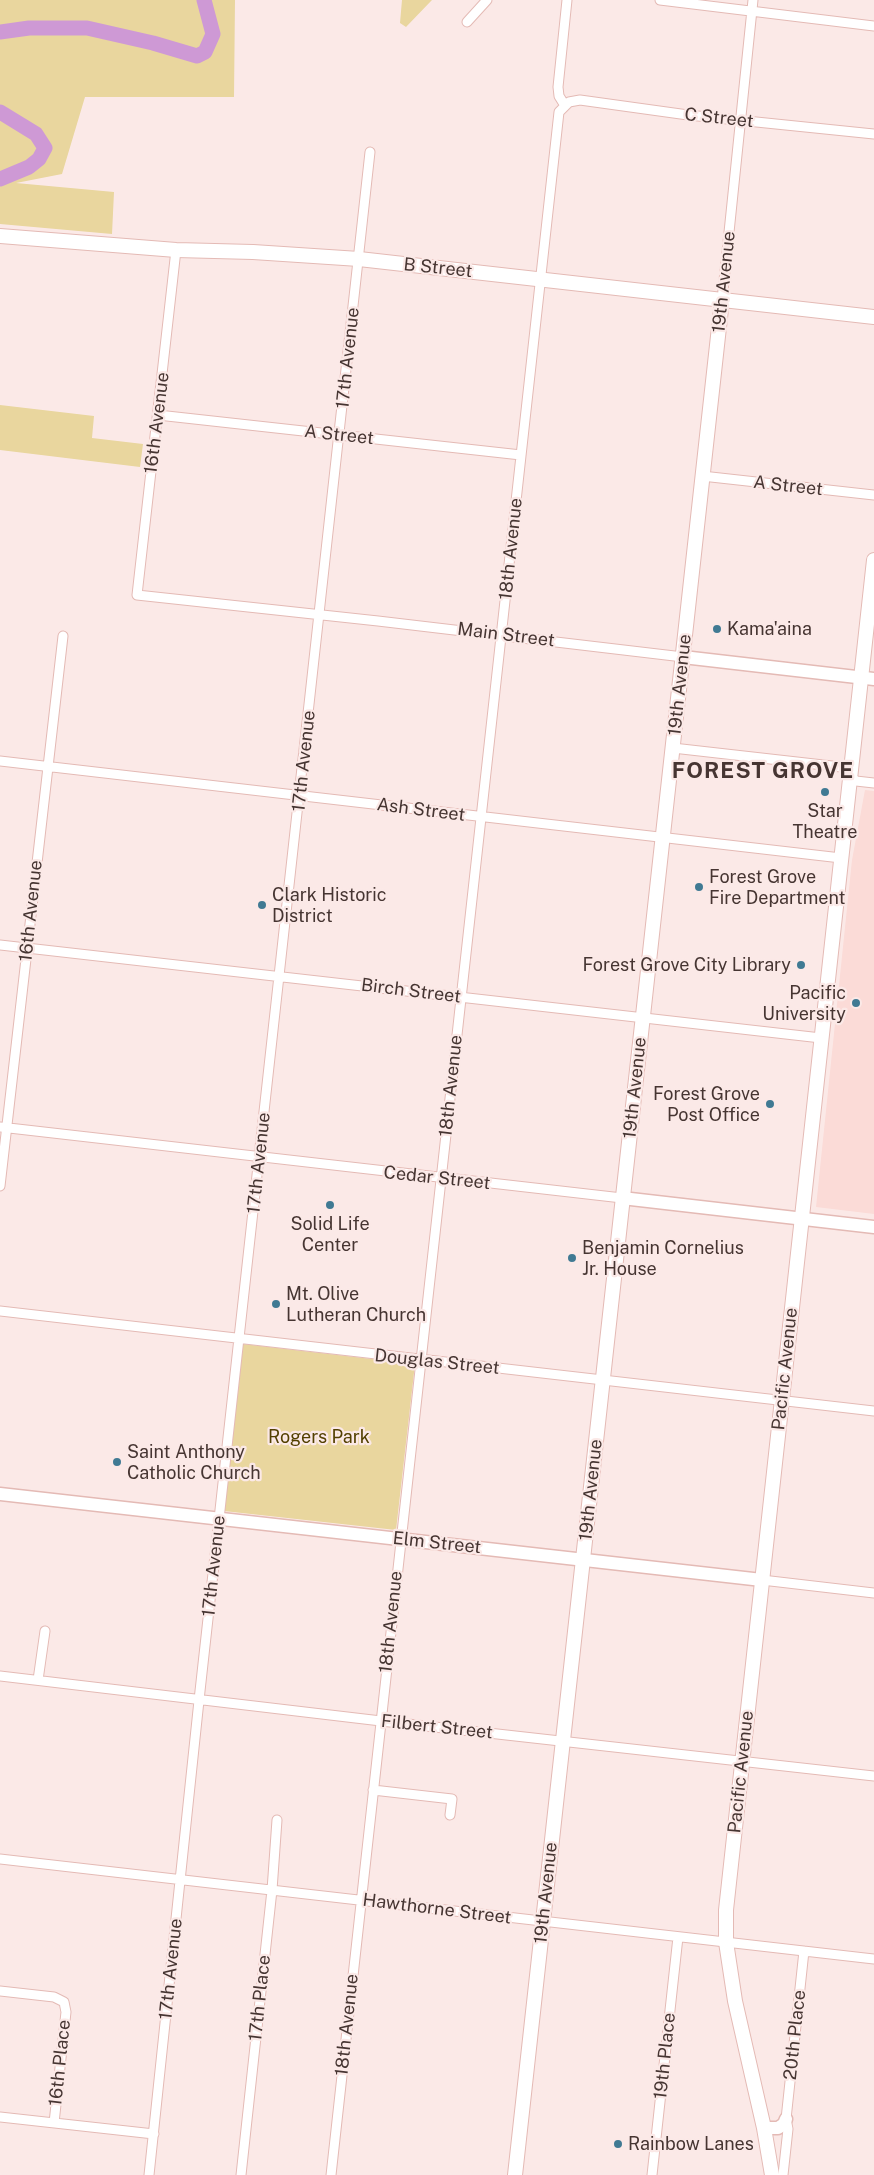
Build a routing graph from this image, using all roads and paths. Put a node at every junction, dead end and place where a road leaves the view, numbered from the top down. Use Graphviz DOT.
graph roads {
  1 [pos="487,0"];
  2 [pos="567,0"];
  3 [pos="660,0"];
  4 [pos="753,0"];
  5 [pos="752,12"];
  6 [pos="467,22"];
  7 [pos="874,26"];
  8 [pos="564,104"];
  9 [pos="741,120"];
  10 [pos="874,134"];
  11 [pos="370,152"];
  12 [pos="0,236"];
  13 [pos="176,250"];
  14 [pos="359,259"];
  15 [pos="540,279"];
  16 [pos="722,300"];
  17 [pos="874,308"];
  18 [pos="867,316"];
  19 [pos="158,416"];
  20 [pos="340,435"];
  21 [pos="521,455"];
  22 [pos="702,476"];
  23 [pos="874,495"];
  24 [pos="874,560"];
  25 [pos="137,596"];
  26 [pos="320,614"];
  27 [pos="502,635"];
  28 [pos="63,636"];
  29 [pos="683,656"];
  30 [pos="867,678"];
  31 [pos="673,748"];
  32 [pos="0,761"];
  33 [pos="48,766"];
  34 [pos="850,776"];
  35 [pos="874,783"];
  36 [pos="300,796"];
  37 [pos="481,816"];
  38 [pos="662,837"];
  39 [pos="841,858"];
  40 [pos="0,945"];
  41 [pos="27,948"];
  42 [pos="280,976"];
  43 [pos="461,997"];
  44 [pos="642,1018"];
  45 [pos="821,1038"];
  46 [pos="4,1127"];
  47 [pos="260,1158"];
  48 [pos="440,1179"];
  49 [pos="0,1186"];
  50 [pos="622,1198"];
  51 [pos="802,1218"];
  52 [pos="874,1227"];
  53 [pos="0,1310"];
  54 [pos="240,1339"];
  55 [pos="420,1360"];
  56 [pos="603,1380"];
  57 [pos="782,1400"];
  58 [pos="874,1411"];
  59 [pos="0,1494"];
  60 [pos="220,1518"];
  61 [pos="400,1540"];
  62 [pos="583,1559"];
  63 [pos="762,1580"];
  64 [pos="874,1593"];
  65 [pos="45,1631"];
  66 [pos="0,1676"];
  67 [pos="38,1680"];
  68 [pos="199,1700"];
  69 [pos="381,1721"];
  70 [pos="563,1740"];
  71 [pos="742,1761"];
  72 [pos="874,1776"];
  73 [pos="373,1790"];
  74 [pos="450,1816"];
  75 [pos="277,1820"];
  76 [pos="0,1859"];
  77 [pos="181,1879"];
  78 [pos="272,1890"];
  79 [pos="361,1900"];
  80 [pos="543,1922"];
  81 [pos="678,1937"];
  82 [pos="726,1942"];
  83 [pos="804,1951"];
  84 [pos="874,1959"];
  85 [pos="0,1991"];
  86 [pos="0,2117"];
  87 [pos="786,2118"];
  88 [pos="54,2123"];
  89 [pos="764,2128"];
  90 [pos="154,2134"];
  91 [pos="149,2175"];
  92 [pos="240,2175"];
  93 [pos="331,2175"];
  94 [pos="515,2175"];
  95 [pos="652,2175"];
  96 [pos="772,2175"];
  97 [pos="783,2175"];
  1 -- 6 [label="street"];
  2 -- 8 [label="street, 18th Avenue"];
  3 -- 5 [label="street"];
  4 -- 5 [label="street, 19th Avenue"];
  5 -- 7 [label="street"];
  5 -- 9 [label="street, 19th Avenue"];
  8 -- 9 [label="street, C Street"];
  8 -- 15 [label="street, 18th Avenue"];
  9 -- 10 [label="street, C Street"];
  9 -- 16 [label="street, 19th Avenue"];
  11 -- 14 [label="street, 17th Avenue"];
  12 -- 13 [label="main road, B Street"];
  13 -- 14 [label="main road, B Street"];
  13 -- 19 [label="street, 16th Avenue"];
  14 -- 15 [label="main road, B Street"];
  14 -- 20 [label="street, 17th Avenue"];
  15 -- 16 [label="main road, B Street"];
  15 -- 21 [label="street, 18th Avenue"];
  16 -- 18 [label="main road, B Street"];
  16 -- 22 [label="main road, 19th Avenue"];
  17 -- 18 [label="street"];
  19 -- 20 [label="street, A Street"];
  19 -- 25 [label="street, 16th Avenue"];
  20 -- 21 [label="street, A Street"];
  20 -- 26 [label="street, 17th Avenue"];
  21 -- 27 [label="street, 18th Avenue"];
  22 -- 23 [label="street, A Street"];
  22 -- 29 [label="main road, 19th Avenue"];
  24 -- 30 [label="main road, Pacific Avenue"];
  25 -- 26 [label="street, Main Street"];
  26 -- 27 [label="street, Main Street"];
  26 -- 36 [label="street, 17th Avenue"];
  27 -- 29 [label="street, Main Street"];
  27 -- 37 [label="street, 18th Avenue"];
  28 -- 33 [label="street, 16th Avenue"];
  29 -- 30 [label="street, Main Street"];
  29 -- 31 [label="main road, 19th Avenue"];
  30 -- 34 [label="main road, Pacific Avenue"];
  31 -- 34 [label="street"];
  31 -- 38 [label="main road, 19th Avenue"];
  32 -- 33 [label="street, Ash Street"];
  33 -- 36 [label="street, Ash Street"];
  33 -- 41 [label="street, 16th Avenue"];
  34 -- 35 [label="street"];
  34 -- 39 [label="main road, Pacific Avenue"];
  36 -- 37 [label="street, Ash Street"];
  36 -- 42 [label="street, 17th Avenue"];
  37 -- 38 [label="street, Ash Street"];
  37 -- 43 [label="street, 18th Avenue"];
  38 -- 39 [label="street, Ash Street"];
  38 -- 44 [label="main road, 19th Avenue"];
  39 -- 45 [label="main road, Pacific Avenue"];
  40 -- 41 [label="street, Birch Street"];
  41 -- 42 [label="street, Birch Street"];
  41 -- 46 [label="street, 16th Avenue"];
  42 -- 43 [label="street, Birch Street"];
  42 -- 47 [label="street, 17th Avenue"];
  43 -- 44 [label="street, Birch Street"];
  43 -- 48 [label="street, 18th Avenue"];
  44 -- 45 [label="street, Birch Street"];
  44 -- 50 [label="main road, 19th Avenue"];
  45 -- 51 [label="main road, Pacific Avenue"];
  46 -- 47 [label="street, Cedar Street"];
  46 -- 49 [label="street, 16th Avenue"];
  47 -- 48 [label="street, Cedar Street"];
  47 -- 54 [label="street, 17th Avenue"];
  48 -- 50 [label="street, Cedar Street"];
  48 -- 55 [label="street, 18th Avenue"];
  50 -- 51 [label="street, Cedar Street"];
  50 -- 56 [label="main road, 19th Avenue"];
  51 -- 52 [label="street, Cedar Street"];
  51 -- 57 [label="main road, Pacific Avenue"];
  53 -- 54 [label="street, Douglas Street"];
  54 -- 55 [label="street, Douglas Street"];
  54 -- 60 [label="street, 17th Avenue"];
  55 -- 56 [label="street, Douglas Street"];
  55 -- 61 [label="street, 18th Avenue"];
  56 -- 57 [label="street, Douglas Street"];
  56 -- 62 [label="main road, 19th Avenue"];
  57 -- 58 [label="street, Douglas Street"];
  57 -- 63 [label="main road, Pacific Avenue"];
  59 -- 60 [label="street, Elm Street"];
  60 -- 61 [label="street, Elm Street"];
  60 -- 68 [label="street, 17th Avenue"];
  61 -- 62 [label="street, Elm Street"];
  61 -- 69 [label="street, 18th Avenue"];
  62 -- 63 [label="street, Elm Street"];
  62 -- 70 [label="main road, 19th Avenue"];
  63 -- 64 [label="street, Elm Street"];
  63 -- 71 [label="main road, Pacific Avenue"];
  65 -- 67 [label="street"];
  66 -- 67 [label="street, Filbert Street"];
  67 -- 68 [label="street, Filbert Street"];
  68 -- 69 [label="street, Filbert Street"];
  68 -- 77 [label="street, 17th Avenue"];
  69 -- 70 [label="street, Filbert Street"];
  69 -- 73 [label="street, 18th Avenue"];
  70 -- 71 [label="street, Filbert Street"];
  70 -- 80 [label="main road, 19th Avenue"];
  71 -- 72 [label="street, Filbert Street"];
  71 -- 82 [label="main road, Pacific Avenue"];
  73 -- 74 [label="street"];
  73 -- 79 [label="street, 18th Avenue"];
  75 -- 78 [label="street, 17th Place"];
  76 -- 77 [label="street, Hawthorne Street"];
  77 -- 78 [label="street, Hawthorne Street"];
  77 -- 90 [label="street, 17th Avenue"];
  78 -- 79 [label="street, Hawthorne Street"];
  78 -- 92 [label="street, 17th Place"];
  79 -- 80 [label="street, Hawthorne Street"];
  79 -- 93 [label="street, 18th Avenue"];
  80 -- 81 [label="street, Hawthorne Street"];
  80 -- 94 [label="main road, 19th Avenue"];
  81 -- 82 [label="street, Hawthorne Street"];
  81 -- 95 [label="street, 19th Place"];
  82 -- 83 [label="street, Hawthorne Street"];
  82 -- 89 [label="main road, Pacific Avenue"];
  83 -- 84 [label="street, Hawthorne Street"];
  83 -- 87 [label="street, 20th Place"];
  85 -- 88 [label="street, 16th Place"];
  86 -- 88 [label="street"];
  87 -- 89 [label="street"];
  87 -- 97 [label="street, 20th Place"];
  88 -- 90 [label="street"];
  89 -- 96 [label="main road, Pacific Avenue"];
  90 -- 91 [label="street, 17th Avenue"];
}
